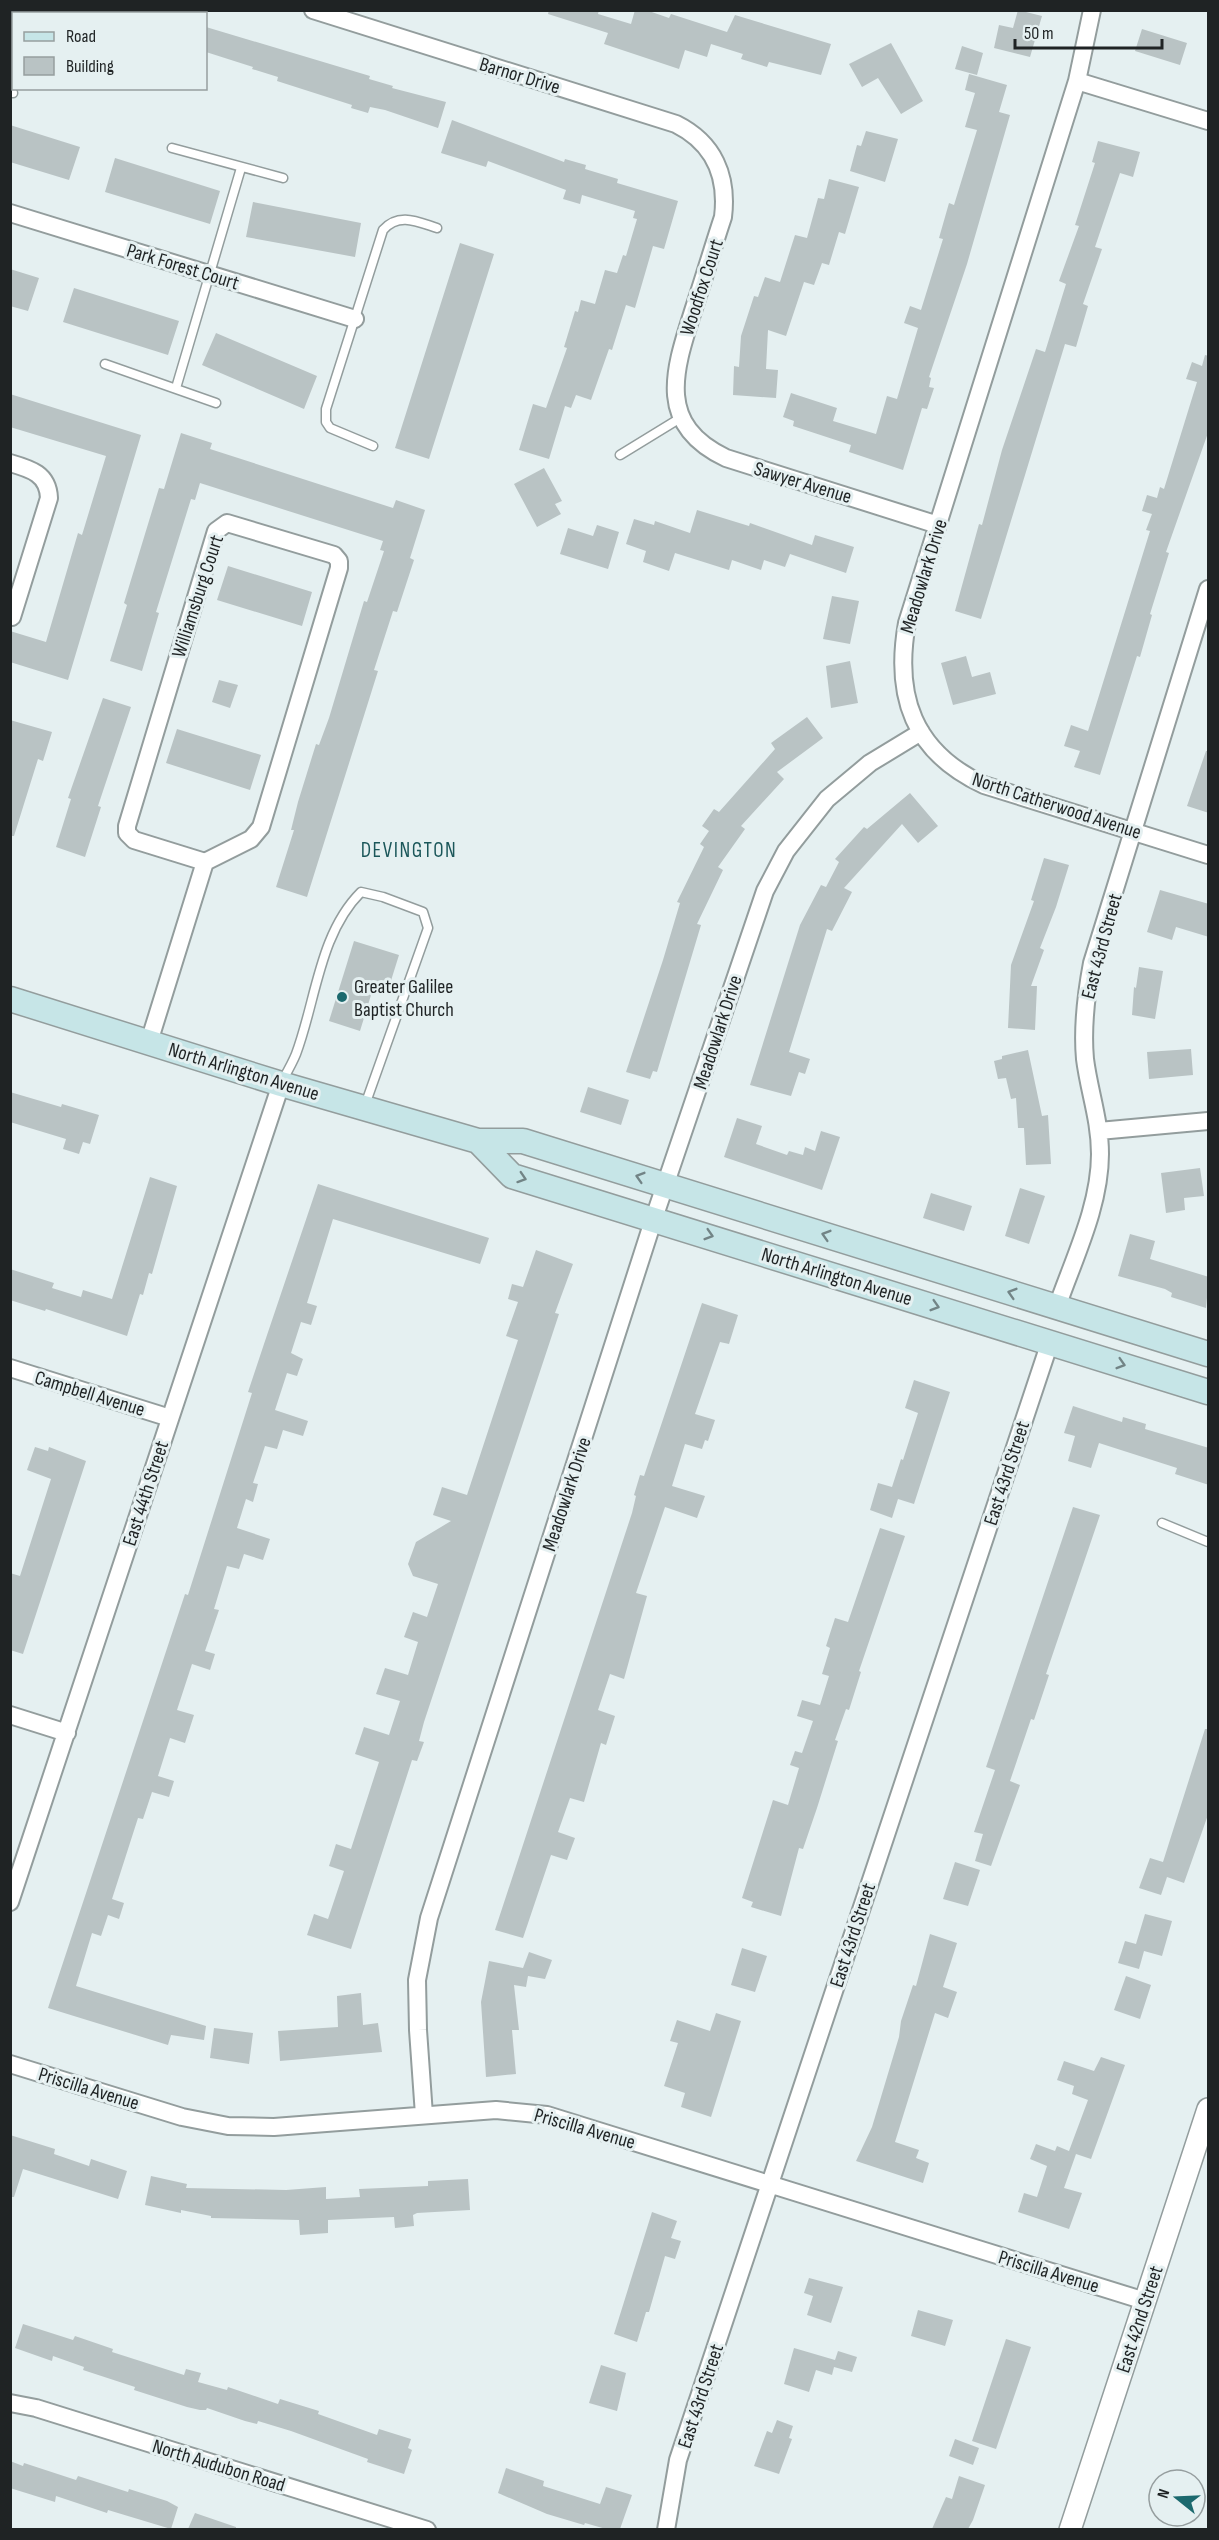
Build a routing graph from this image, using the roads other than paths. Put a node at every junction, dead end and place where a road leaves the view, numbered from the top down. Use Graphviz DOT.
graph roads {
  1 [pos="313,10"];
  2 [pos="1092,10"];
  3 [pos="1077,81"];
  4 [pos="1209,121"];
  5 [pos="172,148"];
  6 [pos="715,158"];
  7 [pos="241,168"];
  8 [pos="283,178"];
  9 [pos="10,213"];
  10 [pos="437,228"];
  11 [pos="208,274"];
  12 [pos="355,320"];
  13 [pos="105,364"];
  14 [pos="176,388"];
  15 [pos="216,403"];
  16 [pos="682,417"];
  17 [pos="374,446"];
  18 [pos="620,455"];
  19 [pos="10,463"];
  20 [pos="938,525"];
  21 [pos="1209,589"];
  22 [pos="12,617"];
  23 [pos="921,732"];
  24 [pos="1133,831"];
  25 [pos="1209,855"];
  26 [pos="205,862"];
  27 [pos="10,999"];
  28 [pos="148,1042"];
  29 [pos="281,1084"];
  30 [pos="364,1108"];
  31 [pos="1209,1121"];
  32 [pos="1099,1131"];
  33 [pos="478,1141"];
  34 [pos="666,1185"];
  35 [pos="654,1218"];
  36 [pos="1057,1307"];
  37 [pos="1050,1342"];
  38 [pos="1209,1354"];
  39 [pos="10,1368"];
  40 [pos="1209,1392"];
  41 [pos="170,1418"];
  42 [pos="1162,1523"];
  43 [pos="1209,1542"];
  44 [pos="10,1715"];
  45 [pos="67,1732"];
  46 [pos="10,1902"];
  47 [pos="10,2064"];
  48 [pos="1209,2109"];
  49 [pos="424,2115"];
  50 [pos="770,2184"];
  51 [pos="1145,2301"];
  52 [pos="10,2403"];
  53 [pos="427,2529"];
  54 [pos="666,2529"];
  55 [pos="1070,2529"];
  1 -- 6 [label="street, Barnor Drive"];
  2 -- 3 [label="street, Meadowlark Drive"];
  3 -- 4 [label="street"];
  3 -- 20 [label="street, Meadowlark Drive"];
  5 -- 7 [label="lane"];
  6 -- 16 [label="street, Woodfox Court"];
  7 -- 8 [label="lane"];
  7 -- 11 [label="lane"];
  9 -- 11 [label="street, Park Forest Court"];
  10 -- 12 [label="lane"];
  11 -- 12 [label="street, Park Forest Court"];
  11 -- 14 [label="lane"];
  12 -- 17 [label="lane"];
  13 -- 14 [label="lane"];
  14 -- 15 [label="lane"];
  16 -- 18 [label="lane"];
  16 -- 20 [label="street, Sawyer Avenue"];
  19 -- 22 [label="street"];
  20 -- 23 [label="street, Meadowlark Drive"];
  21 -- 24 [label="street, East 43rd Street"];
  23 -- 24 [label="street, North Catherwood Avenue"];
  23 -- 34 [label="street, Meadowlark Drive"];
  24 -- 25 [label="street, North Catherwood Avenue"];
  24 -- 32 [label="street, East 43rd Street"];
  26 -- 26 [label="street, Williamsburg Court"];
  26 -- 28 [label="street"];
  27 -- 28 [label="main road, North Arlington Avenue"];
  28 -- 29 [label="main road, North Arlington Avenue"];
  29 -- 30 [label="main road, North Arlington Avenue"];
  29 -- 30 [label="lane"];
  29 -- 41 [label="street, East 44th Street"];
  30 -- 33 [label="main road, North Arlington Avenue"];
  31 -- 32 [label="street"];
  32 -- 36 [label="street, East 43rd Street"];
  34 -- 33 [label="main road, North Arlington Avenue, one-way"];
  33 -- 35 [label="main road, North Arlington Avenue, one-way"];
  34 -- 35 [label="street, Meadowlark Drive"];
  36 -- 34 [label="main road, North Arlington Avenue, one-way"];
  35 -- 37 [label="main road, North Arlington Avenue, one-way"];
  35 -- 49 [label="street, Meadowlark Drive"];
  36 -- 38 [label="main road, North Arlington Avenue"];
  37 -- 40 [label="main road, North Arlington Avenue, one-way"];
  37 -- 50 [label="street, East 43rd Street"];
  39 -- 41 [label="street, Campbell Avenue"];
  41 -- 45 [label="street, East 44th Street"];
  42 -- 43 [label="lane"];
  44 -- 45 [label="street"];
  45 -- 46 [label="street, East 44th Street"];
  47 -- 49 [label="street, Priscilla Avenue"];
  48 -- 51 [label="street, East 42nd Street"];
  49 -- 50 [label="street, Priscilla Avenue"];
  50 -- 51 [label="street, Priscilla Avenue"];
  50 -- 54 [label="street, East 43rd Street"];
  51 -- 55 [label="street, East 42nd Street"];
  52 -- 53 [label="street, North Audubon Road"];
}
